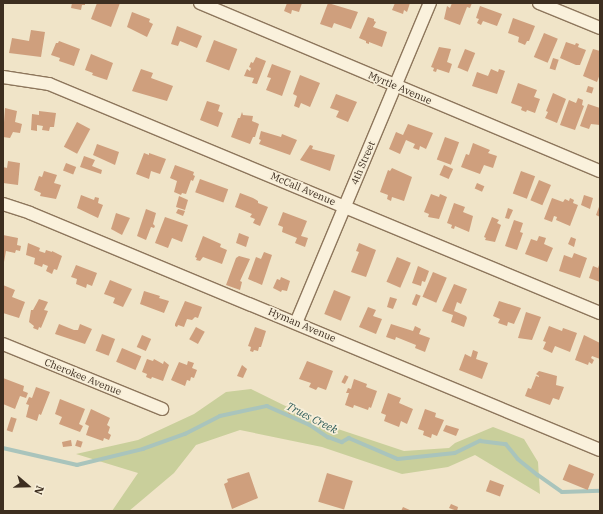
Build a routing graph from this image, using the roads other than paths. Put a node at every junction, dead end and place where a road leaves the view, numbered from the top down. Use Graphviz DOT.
graph roads {
  1 [pos="200,3"];
  2 [pos="430,3"];
  3 [pos="539,3"];
  4 [pos="600,28"];
  5 [pos="3,76"];
  6 [pos="395,86"];
  7 [pos="600,172"];
  8 [pos="3,204"];
  9 [pos="345,206"];
  10 [pos="600,313"];
  11 [pos="296,323"];
  12 [pos="3,344"];
  13 [pos="162,409"];
  14 [pos="600,450"];
  1 -- 6 [label="street, Myrtle Avenue"];
  2 -- 6 [label="street, 4th Street"];
  3 -- 4 [label="street"];
  5 -- 9 [label="street, McCall Avenue"];
  6 -- 7 [label="street, Myrtle Avenue"];
  6 -- 9 [label="street, 4th Street"];
  8 -- 11 [label="street, Hyman Avenue"];
  9 -- 10 [label="street, McCall Avenue"];
  9 -- 11 [label="street, 4th Street"];
  11 -- 14 [label="street, Hyman Avenue"];
  12 -- 13 [label="street, Cherokee Avenue"];
}
